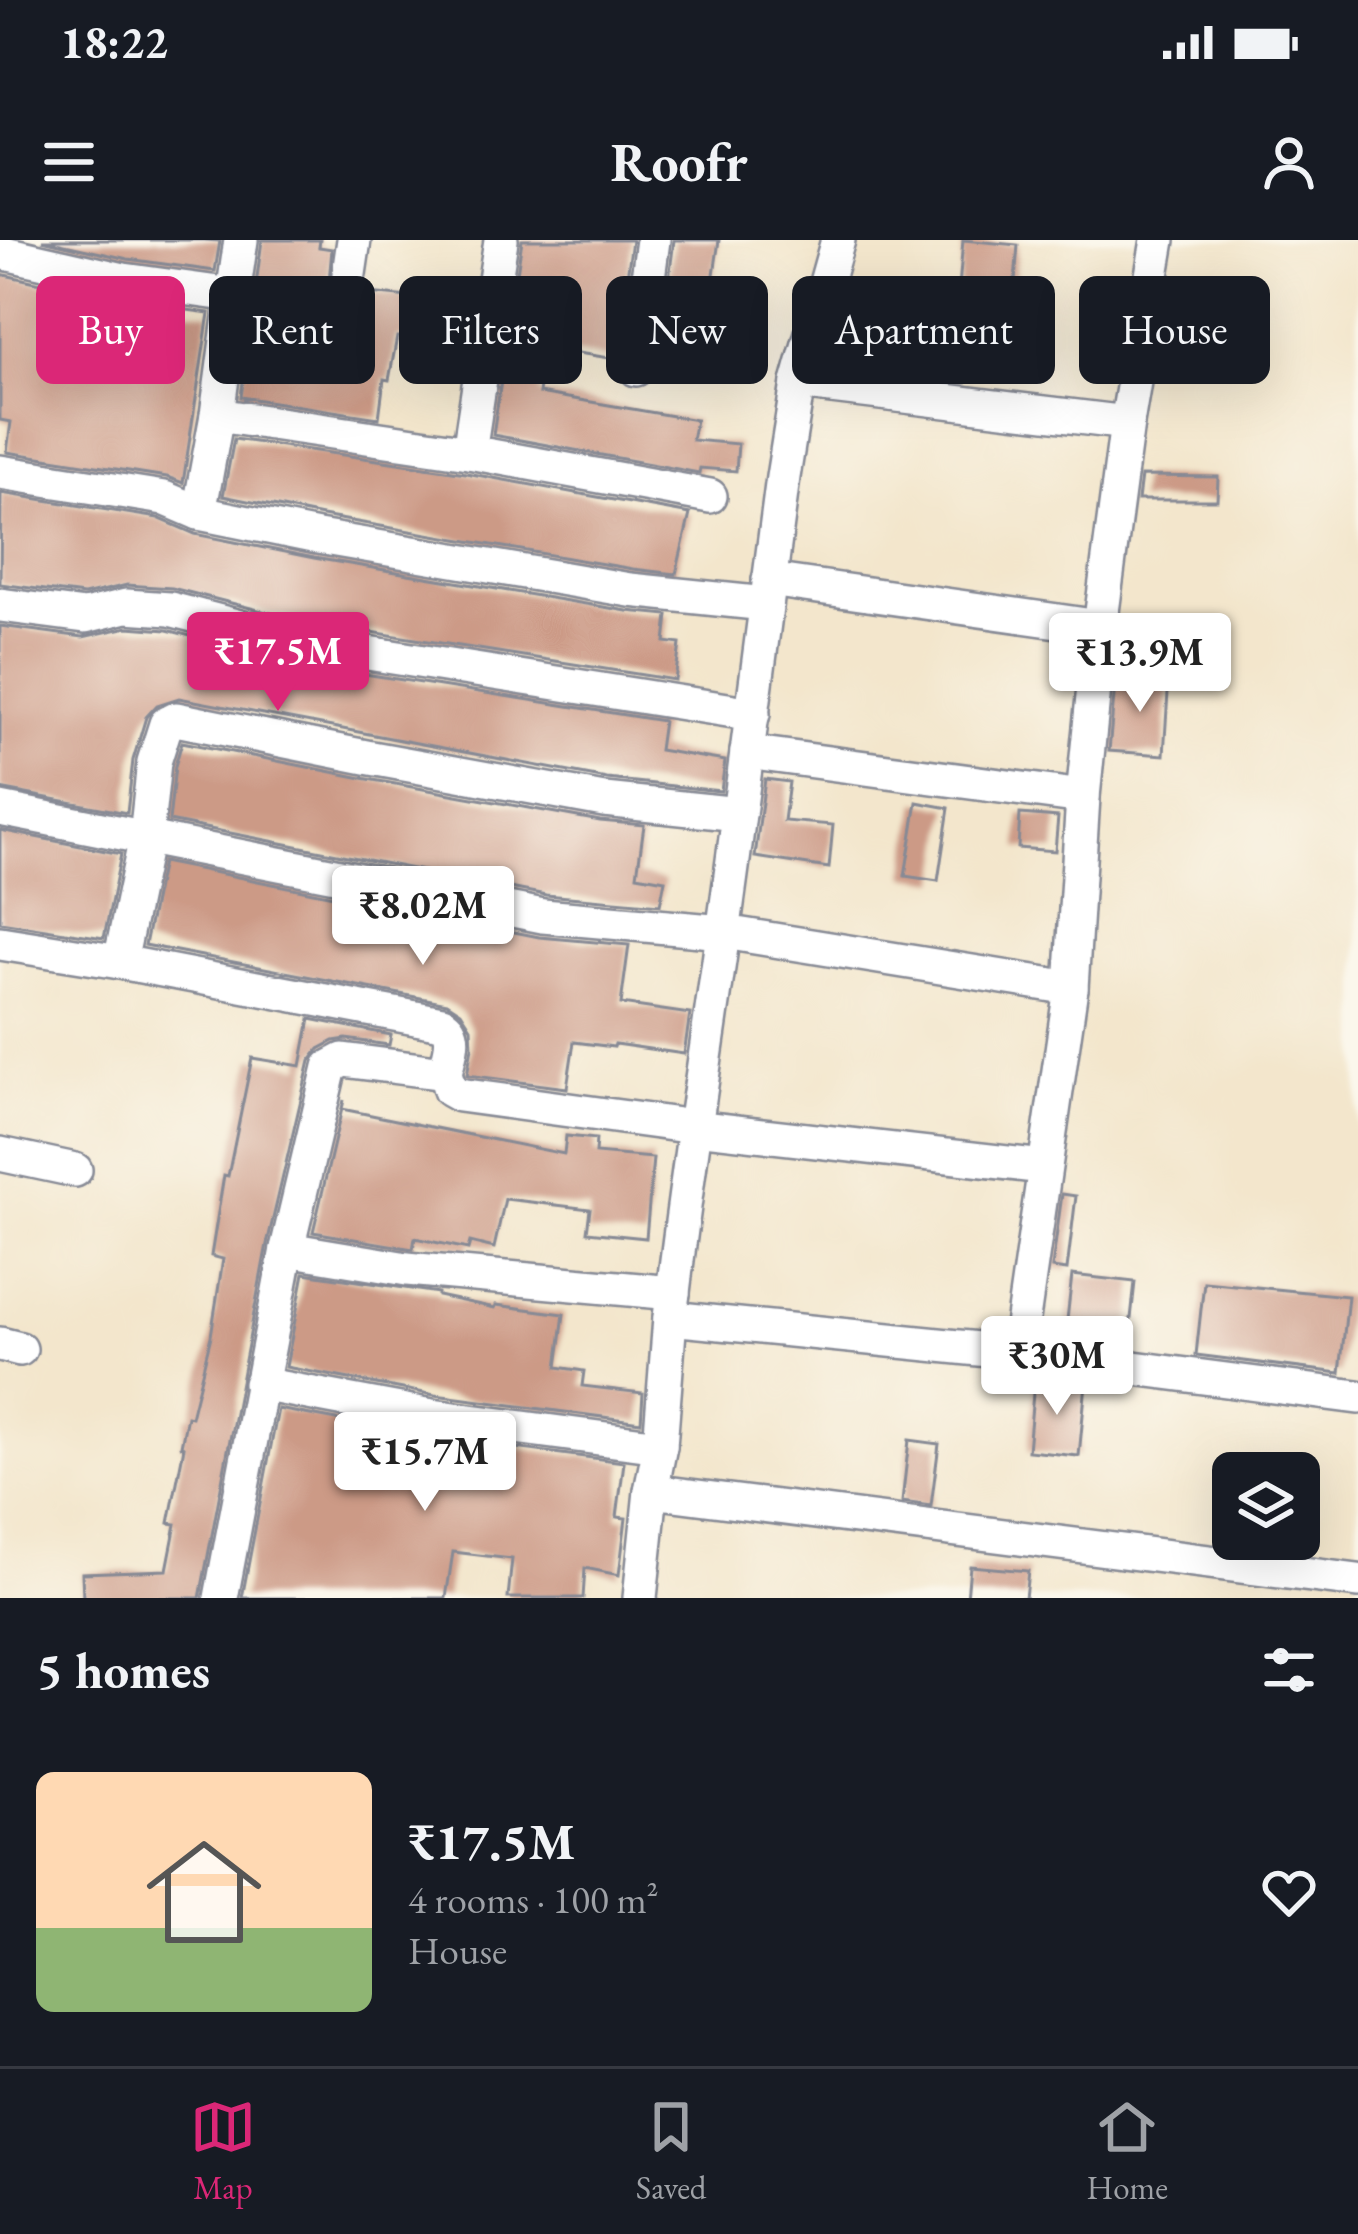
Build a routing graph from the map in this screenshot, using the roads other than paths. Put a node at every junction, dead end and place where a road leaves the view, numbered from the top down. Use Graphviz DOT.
graph roads {
  1 [pos="242,240"];
  2 [pos="500,240"];
  3 [pos="653,240"];
  4 [pos="838,240"];
  5 [pos="1148,241"];
  6 [pos="0,252"];
  7 [pos="236,276"];
  8 [pos="648,276"];
  9 [pos="828,276"];
  10 [pos="209,293"];
  11 [pos="221,384"];
  12 [pos="798,384"];
  13 [pos="806,384"];
  14 [pos="217,415"];
  15 [pos="1127,423"];
  16 [pos="469,452"];
  17 [pos="0,472"];
  18 [pos="710,496"];
  19 [pos="200,513"];
  20 [pos="767,592"];
  21 [pos="0,604"];
  22 [pos="1100,627"];
  23 [pos="753,713"];
  24 [pos="747,752"];
  25 [pos="1083,797"];
  26 [pos="0,809"];
  27 [pos="739,814"];
  28 [pos="146,837"];
  29 [pos="724,932"];
  30 [pos="0,943"];
  31 [pos="120,962"];
  32 [pos="1071,988"];
  33 [pos="445,1073"];
  34 [pos="694,1127"];
  35 [pos="0,1154"];
  36 [pos="1044,1167"];
  37 [pos="75,1170"];
  38 [pos="286,1250"];
  39 [pos="672,1306"];
  40 [pos="1018,1353"];
  41 [pos="260,1384"];
  42 [pos="1358,1397"];
  43 [pos="660,1446"];
  44 [pos="651,1491"];
  45 [pos="1358,1581"];
  46 [pos="221,1598"];
  47 [pos="640,1598"];
  1 -- 7 [label="street"];
  2 -- 16 [label="street"];
  3 -- 8 [label="street"];
  4 -- 9 [label="street"];
  5 -- 15 [label="street"];
  6 -- 10 [label="street"];
  11 -- 14 [label="street"];
  12 -- 20 [label="street"];
  13 -- 15 [label="street"];
  14 -- 16 [label="street"];
  14 -- 19 [label="street"];
  15 -- 22 [label="street"];
  16 -- 18 [label="street"];
  17 -- 19 [label="street"];
  19 -- 20 [label="street"];
  20 -- 22 [label="street"];
  20 -- 23 [label="street"];
  21 -- 23 [label="street"];
  22 -- 25 [label="street"];
  23 -- 24 [label="street"];
  24 -- 25 [label="street"];
  24 -- 27 [label="street"];
  25 -- 32 [label="street"];
  26 -- 28 [label="street"];
  27 -- 28 [label="street"];
  27 -- 29 [label="street"];
  28 -- 29 [label="street"];
  28 -- 31 [label="street"];
  29 -- 32 [label="street"];
  29 -- 34 [label="street"];
  30 -- 31 [label="street"];
  31 -- 33 [label="street"];
  32 -- 36 [label="street"];
  33 -- 34 [label="street"];
  33 -- 38 [label="street"];
  34 -- 36 [label="street"];
  34 -- 39 [label="street"];
  35 -- 37 [label="street"];
  36 -- 40 [label="street"];
  38 -- 39 [label="street"];
  38 -- 41 [label="street"];
  39 -- 40 [label="street"];
  39 -- 43 [label="street"];
  40 -- 42 [label="street"];
  41 -- 43 [label="street"];
  41 -- 46 [label="street"];
  43 -- 44 [label="street"];
  44 -- 45 [label="street"];
  44 -- 47 [label="street"];
}
